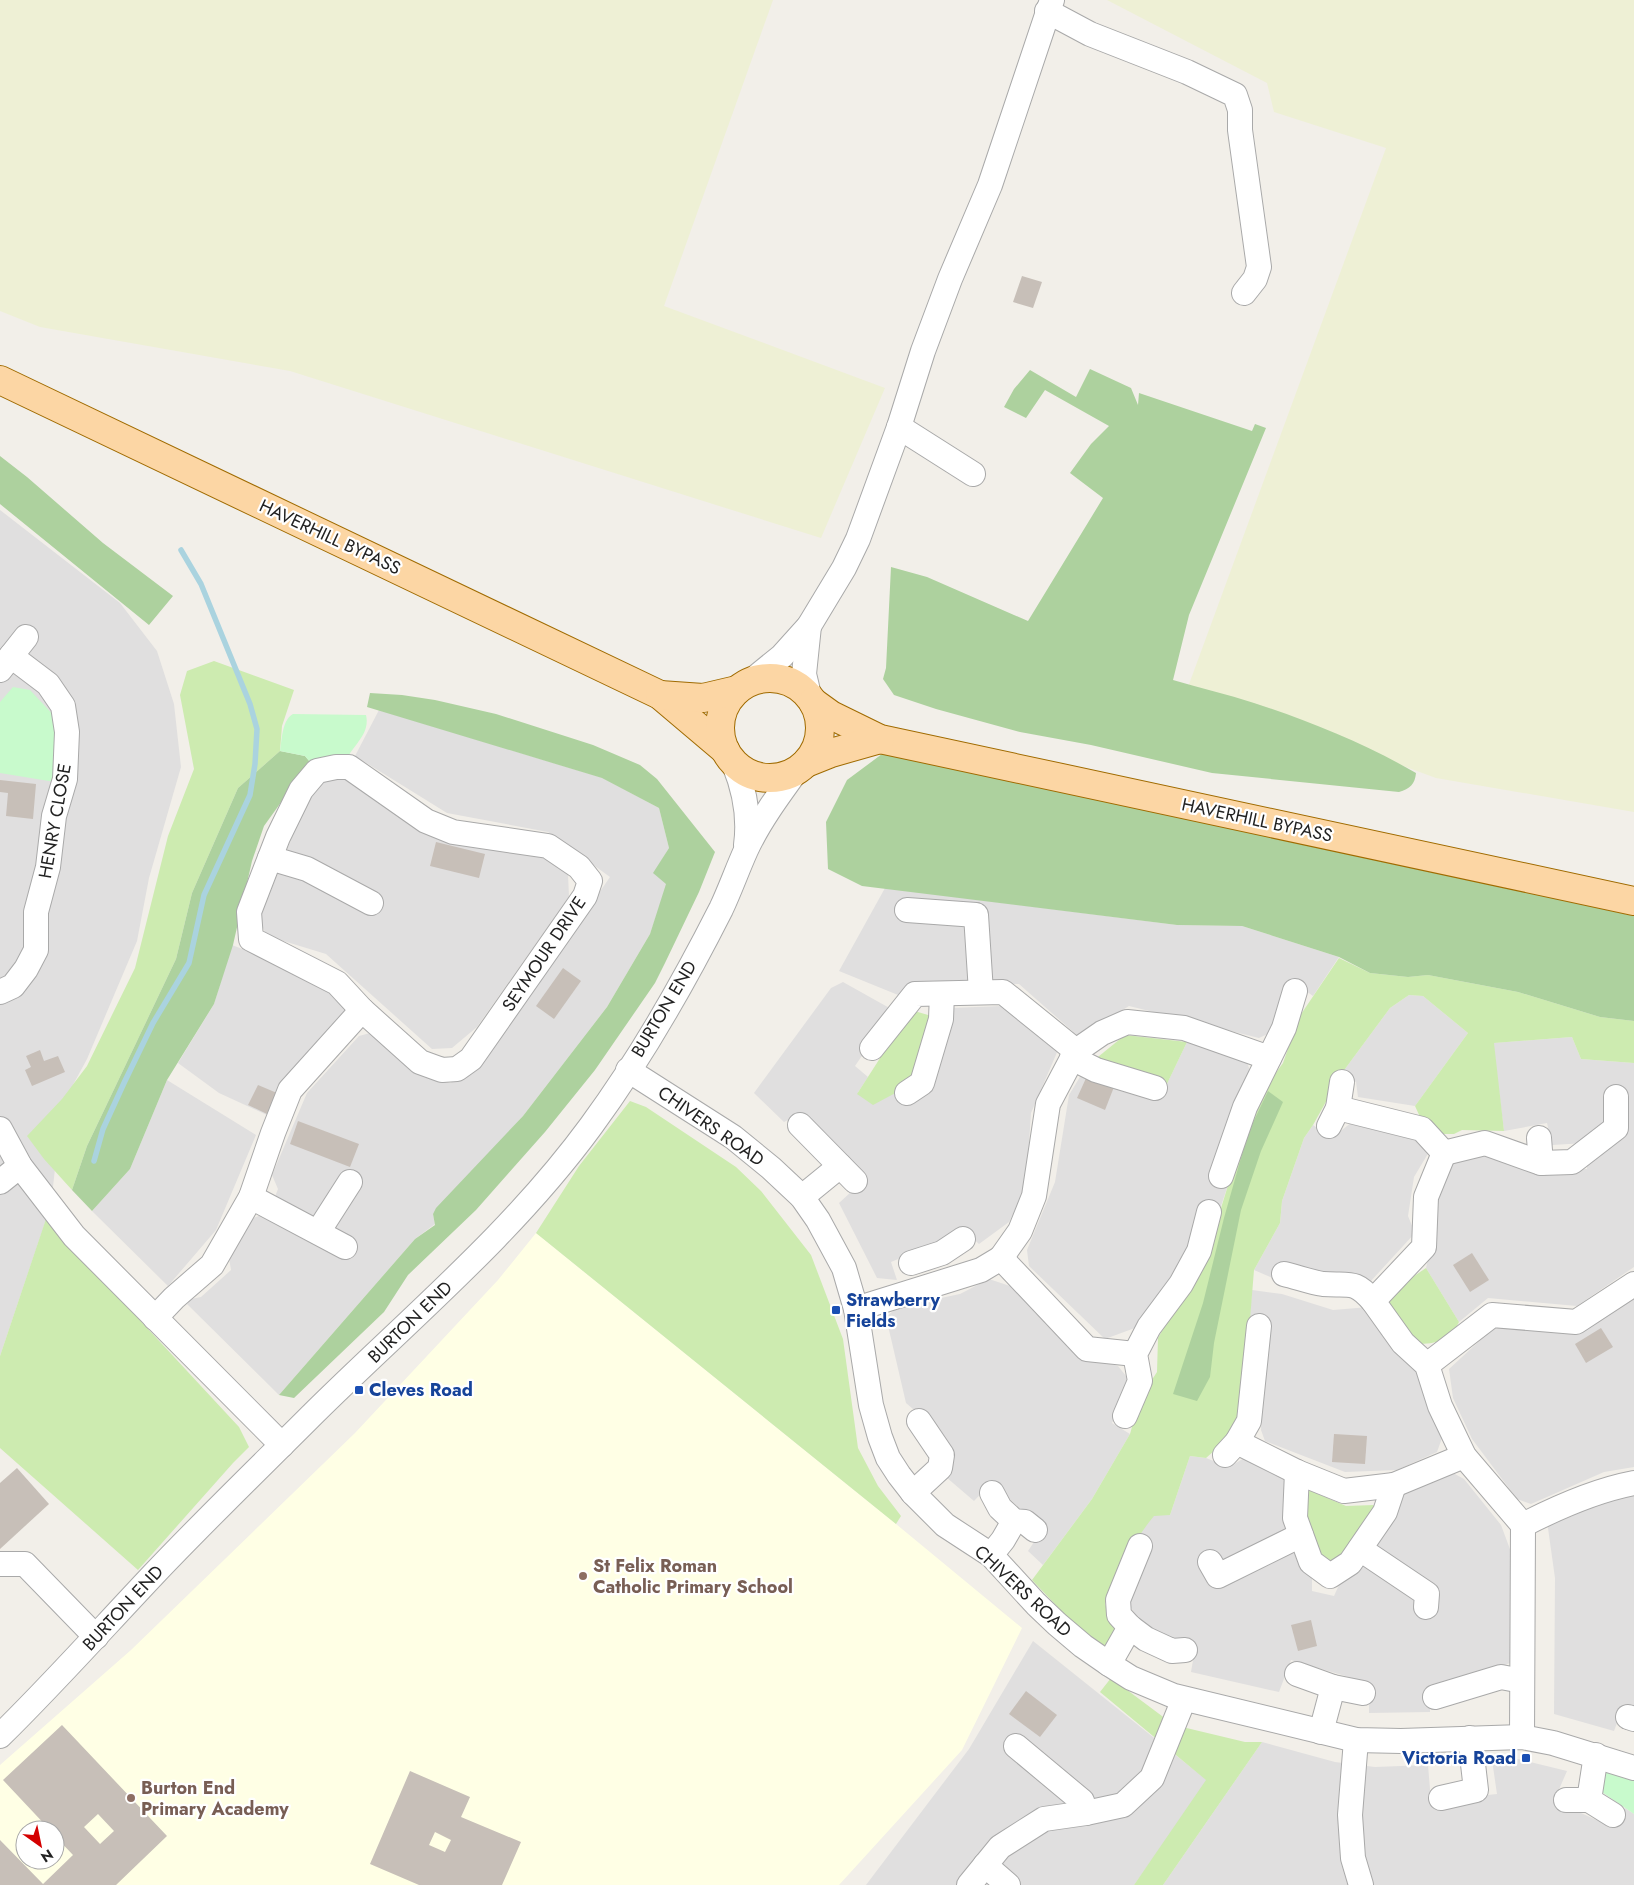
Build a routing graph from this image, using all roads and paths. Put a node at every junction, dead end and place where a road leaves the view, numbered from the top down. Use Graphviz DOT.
graph roads {
  1 [pos="1050,5"];
  2 [pos="1244,293"];
  3 [pos="0,380"];
  4 [pos="899,427"];
  5 [pos="973,474"];
  6 [pos="809,626"];
  7 [pos="26,637"];
  8 [pos="6,663"];
  9 [pos="743,686"];
  10 [pos="660,694"];
  11 [pos="811,698"];
  12 [pos="880,739"];
  13 [pos="730,757"];
  14 [pos="802,767"];
  15 [pos="745,851"];
  16 [pos="270,858"];
  17 [pos="1634,901"];
  18 [pos="371,902"];
  19 [pos="907,910"];
  20 [pos="1295,991"];
  21 [pos="0,992"];
  22 [pos="981,992"];
  23 [pos="942,994"];
  24 [pos="362,1010"];
  25 [pos="872,1048"];
  26 [pos="1074,1055"];
  27 [pos="1269,1058"];
  28 [pos="628,1070"];
  29 [pos="1342,1082"];
  30 [pos="1155,1088"];
  31 [pos="907,1093"];
  32 [pos="1616,1097"];
  33 [pos="800,1125"];
  34 [pos="0,1129"];
  35 [pos="1539,1138"];
  36 [pos="1444,1153"];
  37 [pos="1541,1163"];
  38 [pos="20,1166"];
  39 [pos="1221,1176"];
  40 [pos="0,1182"];
  41 [pos="350,1182"];
  42 [pos="252,1197"];
  43 [pos="802,1197"];
  44 [pos="1209,1212"];
  45 [pos="318,1232"];
  46 [pos="964,1239"];
  47 [pos="346,1247"];
  48 [pos="942,1253"];
  49 [pos="1001,1258"];
  50 [pos="911,1264"];
  51 [pos="1284,1274"];
  52 [pos="951,1279"];
  53 [pos="1634,1284"];
  54 [pos="1373,1301"];
  55 [pos="856,1308"];
  56 [pos="155,1318"];
  57 [pos="1259,1326"];
  58 [pos="1135,1354"];
  59 [pos="1427,1365"];
  60 [pos="1124,1416"];
  61 [pos="919,1421"];
  62 [pos="282,1445"];
  63 [pos="1464,1456"];
  64 [pos="1297,1472"];
  65 [pos="1634,1483"];
  66 [pos="1394,1485"];
  67 [pos="913,1493"];
  68 [pos="992,1493"];
  69 [pos="1014,1521"];
  70 [pos="1523,1525"];
  71 [pos="1035,1530"];
  72 [pos="1301,1535"];
  73 [pos="1140,1546"];
  74 [pos="1360,1548"];
  75 [pos="990,1555"];
  76 [pos="1210,1562"];
  77 [pos="0,1564"];
  78 [pos="1426,1607"];
  79 [pos="1130,1627"];
  80 [pos="96,1637"];
  81 [pos="1185,1650"];
  82 [pos="1109,1664"];
  83 [pos="1297,1674"];
  84 [pos="1522,1681"];
  85 [pos="1333,1687"];
  86 [pos="1363,1693"];
  87 [pos="1436,1697"];
  88 [pos="1184,1699"];
  89 [pos="1321,1732"];
  90 [pos="0,1736"];
  91 [pos="1522,1737"];
  92 [pos="1470,1738"];
  93 [pos="1356,1740"];
  94 [pos="1016,1746"];
  95 [pos="1596,1755"];
  96 [pos="1634,1768"];
  97 [pos="1441,1798"];
  98 [pos="1566,1800"];
  99 [pos="1589,1800"];
  100 [pos="1086,1813"];
  101 [pos="1614,1815"];
  102 [pos="985,1865"];
  103 [pos="970,1885"];
  104 [pos="1008,1885"];
  105 [pos="1361,1885"];
  1 -- 2 [label="street"];
  1 -- 4 [label="street"];
  3 -- 10 [label="main road, HAVERHILL BYPASS"];
  4 -- 5 [label="street"];
  4 -- 6 [label="street"];
  6 -- 9 [label="street"];
  6 -- 11 [label="street"];
  7 -- 8 [label="street, HENRY CLOSE"];
  8 -- 21 [label="street, HENRY CLOSE"];
  9 -- 10 [label="main road, HAVERHILL BYPASS"];
  9 -- 11 [label="main road"];
  9 -- 13 [label="main road"];
  10 -- 13 [label="main road, HAVERHILL BYPASS"];
  11 -- 12 [label="main road, HAVERHILL BYPASS"];
  11 -- 14 [label="main road"];
  12 -- 14 [label="main road, HAVERHILL BYPASS"];
  12 -- 17 [label="main road, HAVERHILL BYPASS"];
  13 -- 14 [label="main road"];
  13 -- 15 [label="street, BURTON END"];
  14 -- 15 [label="street, BURTON END"];
  15 -- 28 [label="street, BURTON END"];
  16 -- 18 [label="street"];
  16 -- 24 [label="street, SEYMOUR DRIVE"];
  16 -- 24 [label="street, SEYMOUR DRIVE"];
  19 -- 22 [label="street"];
  20 -- 27 [label="street"];
  22 -- 23 [label="street"];
  22 -- 26 [label="street"];
  23 -- 25 [label="street"];
  23 -- 31 [label="street"];
  24 -- 42 [label="street"];
  26 -- 27 [label="street"];
  26 -- 30 [label="street"];
  26 -- 49 [label="street"];
  27 -- 39 [label="street"];
  28 -- 43 [label="street, CHIVERS ROAD"];
  28 -- 62 [label="street, BURTON END"];
  29 -- 36 [label="street"];
  32 -- 37 [label="street"];
  33 -- 43 [label="street"];
  34 -- 38 [label="street"];
  35 -- 37 [label="street"];
  36 -- 37 [label="street"];
  36 -- 54 [label="street"];
  38 -- 40 [label="street"];
  38 -- 56 [label="street"];
  41 -- 45 [label="street"];
  42 -- 45 [label="street"];
  42 -- 56 [label="street"];
  43 -- 55 [label="street, CHIVERS ROAD"];
  44 -- 58 [label="street"];
  45 -- 47 [label="street"];
  46 -- 48 [label="street"];
  48 -- 50 [label="street"];
  48 -- 52 [label="street"];
  49 -- 52 [label="street"];
  49 -- 58 [label="street"];
  51 -- 54 [label="street"];
  52 -- 55 [label="street"];
  53 -- 59 [label="street"];
  54 -- 59 [label="street"];
  55 -- 67 [label="street, CHIVERS ROAD"];
  56 -- 62 [label="street"];
  57 -- 64 [label="street"];
  58 -- 60 [label="street"];
  59 -- 63 [label="street"];
  61 -- 67 [label="street"];
  62 -- 80 [label="street, BURTON END"];
  63 -- 66 [label="street"];
  63 -- 70 [label="street"];
  64 -- 66 [label="street"];
  64 -- 72 [label="street"];
  65 -- 70 [label="street"];
  66 -- 74 [label="street"];
  67 -- 75 [label="street, CHIVERS ROAD"];
  68 -- 69 [label="street"];
  69 -- 71 [label="street"];
  69 -- 75 [label="street"];
  70 -- 84 [label="street"];
  72 -- 74 [label="street"];
  72 -- 76 [label="street"];
  73 -- 79 [label="street"];
  74 -- 78 [label="street"];
  75 -- 82 [label="street, CHIVERS ROAD"];
  77 -- 80 [label="street"];
  79 -- 81 [label="street"];
  79 -- 82 [label="street"];
  80 -- 90 [label="street, BURTON END"];
  82 -- 88 [label="street, CHIVERS ROAD"];
  83 -- 85 [label="street"];
  84 -- 87 [label="street"];
  84 -- 91 [label="street"];
  85 -- 86 [label="street"];
  85 -- 89 [label="street"];
  88 -- 89 [label="street, CHIVERS ROAD"];
  88 -- 100 [label="street"];
  89 -- 93 [label="street, CHIVERS ROAD"];
  91 -- 92 [label="street, CHIVERS ROAD"];
  91 -- 95 [label="street, CHIVERS ROAD"];
  92 -- 93 [label="street, CHIVERS ROAD"];
  92 -- 97 [label="street"];
  93 -- 105 [label="street"];
  94 -- 100 [label="street"];
  95 -- 96 [label="street, CHIVERS ROAD"];
  95 -- 99 [label="street"];
  98 -- 99 [label="street"];
  99 -- 101 [label="street"];
  100 -- 102 [label="street"];
  102 -- 103 [label="street"];
  102 -- 104 [label="street"];
}
